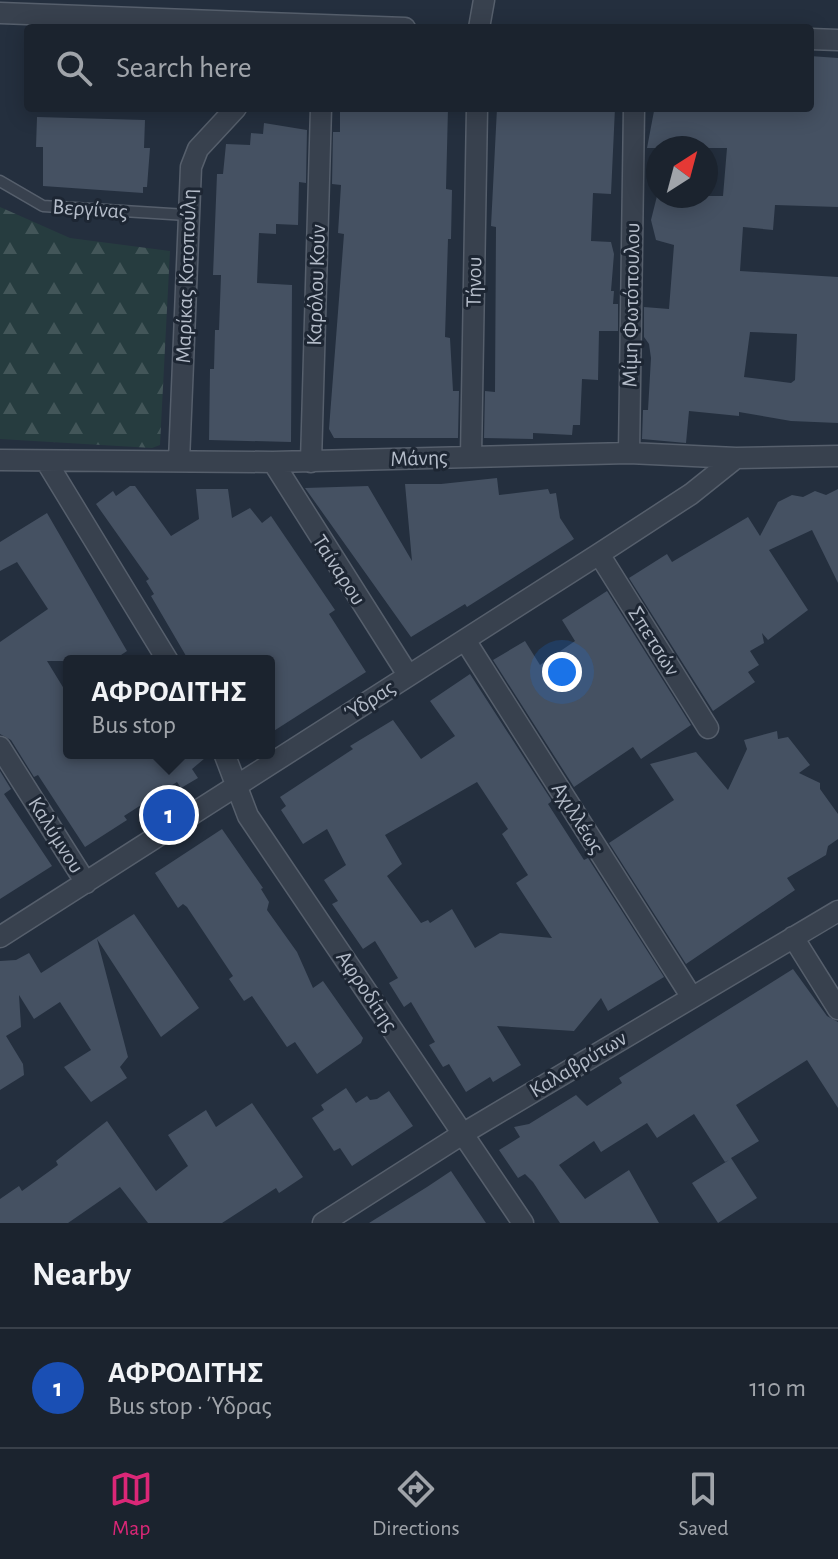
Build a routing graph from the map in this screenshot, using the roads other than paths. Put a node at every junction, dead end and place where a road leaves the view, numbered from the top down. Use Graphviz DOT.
graph roads {
  1 [pos="484,0"];
  2 [pos="0,13"];
  3 [pos="276,24"];
  4 [pos="480,24"];
  5 [pos="814,39"];
  6 [pos="838,40"];
  7 [pos="232,112"];
  8 [pos="321,112"];
  9 [pos="477,112"];
  10 [pos="634,112"];
  11 [pos="0,181"];
  12 [pos="187,215"];
  13 [pos="629,453"];
  14 [pos="471,456"];
  15 [pos="838,456"];
  16 [pos="736,458"];
  17 [pos="0,460"];
  18 [pos="46,461"];
  19 [pos="179,461"];
  20 [pos="273,462"];
  21 [pos="311,462"];
  22 [pos="599,554"];
  23 [pos="465,640"];
  24 [pos="164,655"];
  25 [pos="408,675"];
  26 [pos="708,728"];
  27 [pos="0,747"];
  28 [pos="228,759"];
  29 [pos="235,787"];
  30 [pos="86,883"];
  31 [pos="838,911"];
  32 [pos="0,937"];
  33 [pos="793,937"];
  34 [pos="691,996"];
  35 [pos="838,1009"];
  36 [pos="464,1133"];
  37 [pos="323,1223"];
  38 [pos="523,1223"];
  1 -- 4 [label="street"];
  2 -- 3 [label="street"];
  5 -- 6 [label="street"];
  7 -- 12 [label="street, Μαρίκας Κοτοπούλη"];
  8 -- 21 [label="street, Καρόλου Κούν"];
  9 -- 14 [label="street, Τήνου"];
  10 -- 13 [label="street, Μίμη Φωτόπουλου"];
  11 -- 12 [label="lane, Βεργίνας"];
  12 -- 19 [label="street, Μαρίκας Κοτοπούλη"];
  13 -- 14 [label="street, Μάνης"];
  13 -- 16 [label="street, Μάνης"];
  14 -- 21 [label="street, Μάνης"];
  15 -- 16 [label="street, Μάνης"];
  16 -- 22 [label="street, Ύδρας"];
  17 -- 18 [label="street, Μάνης"];
  18 -- 19 [label="street, Μάνης"];
  18 -- 24 [label="street"];
  19 -- 20 [label="street, Μάνης"];
  20 -- 21 [label="street, Μάνης"];
  20 -- 25 [label="street, Ταίναρου"];
  22 -- 23 [label="street, Ύδρας"];
  22 -- 26 [label="street, Σπετσών"];
  23 -- 25 [label="street, Ύδρας"];
  23 -- 34 [label="street, Αχιλλέως"];
  25 -- 29 [label="street, Ύδρας"];
  27 -- 30 [label="street, Καλύμνου"];
  28 -- 29 [label="street, Αφροδίτης"];
  29 -- 30 [label="street, Ύδρας"];
  29 -- 36 [label="street, Αφροδίτης"];
  30 -- 32 [label="street, Ύδρας"];
  31 -- 33 [label="street, Καλαβρύτων"];
  33 -- 34 [label="street, Καλαβρύτων"];
  33 -- 35 [label="street"];
  34 -- 36 [label="street, Καλαβρύτων"];
  36 -- 37 [label="street, Καλαβρύτων"];
  36 -- 38 [label="street, Αφροδίτης"];
}
